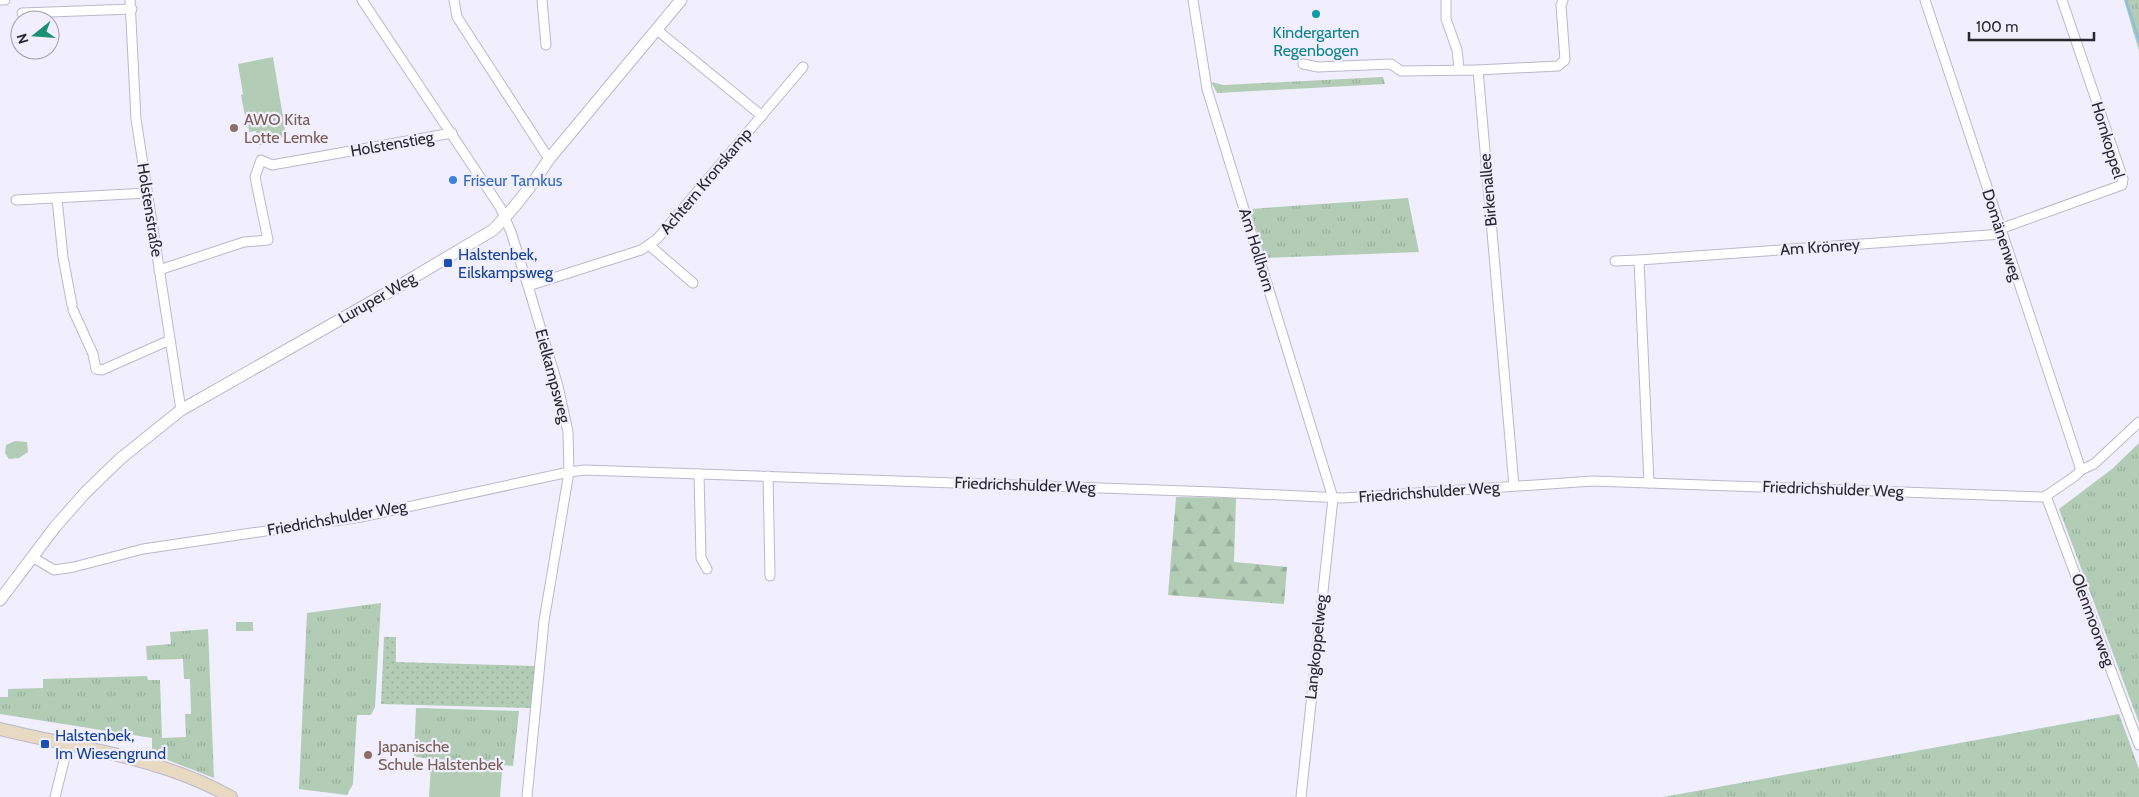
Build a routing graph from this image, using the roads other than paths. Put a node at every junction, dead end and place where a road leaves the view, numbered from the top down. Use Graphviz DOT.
graph roads {
  1 [pos="0,0"];
  2 [pos="5,0"];
  3 [pos="362,0"];
  4 [pos="454,0"];
  5 [pos="542,0"];
  6 [pos="681,0"];
  7 [pos="1193,0"];
  8 [pos="1446,0"];
  9 [pos="1563,0"];
  10 [pos="1924,0"];
  11 [pos="2062,0"];
  12 [pos="131,4"];
  13 [pos="58,10"];
  14 [pos="657,30"];
  15 [pos="546,45"];
  16 [pos="1303,64"];
  17 [pos="802,67"];
  18 [pos="1458,69"];
  19 [pos="1478,70"];
  20 [pos="762,116"];
  21 [pos="452,133"];
  22 [pos="549,159"];
  23 [pos="147,193"];
  24 [pos="57,199"];
  25 [pos="16,200"];
  26 [pos="505,218"];
  27 [pos="2001,232"];
  28 [pos="650,245"];
  29 [pos="1638,260"];
  30 [pos="1615,261"];
  31 [pos="159,270"];
  32 [pos="693,283"];
  33 [pos="528,286"];
  34 [pos="170,340"];
  35 [pos="181,410"];
  36 [pos="2139,422"];
  37 [pos="2081,470"];
  38 [pos="569,472"];
  39 [pos="699,474"];
  40 [pos="768,476"];
  41 [pos="1649,482"];
  42 [pos="1514,486"];
  43 [pos="2046,496"];
  44 [pos="1333,498"];
  45 [pos="34,558"];
  46 [pos="708,570"];
  47 [pos="770,576"];
  48 [pos="1,598"];
  49 [pos="0,729"];
  50 [pos="68,745"];
  51 [pos="2139,746"];
  52 [pos="55,797"];
  53 [pos="231,797"];
  54 [pos="527,797"];
  55 [pos="1301,797"];
  1 -- 2 [label="street"];
  3 -- 21 [label="street, Eielkampsweg"];
  4 -- 22 [label="street"];
  5 -- 15 [label="street"];
  6 -- 14 [label="street, Luruper Weg"];
  7 -- 44 [label="street, Am Hollhorn"];
  8 -- 18 [label="street"];
  9 -- 19 [label="street"];
  10 -- 27 [label="street, Domänenweg"];
  11 -- 27 [label="street, Hornkoppel"];
  12 -- 13 [label="street, Holstenstraße"];
  12 -- 23 [label="street, Holstenstraße"];
  14 -- 20 [label="street, Achtern Kronskamp"];
  14 -- 22 [label="street, Luruper Weg"];
  16 -- 18 [label="street"];
  17 -- 20 [label="street, Achtern Kronskamp"];
  18 -- 19 [label="street"];
  19 -- 42 [label="street, Birkenallee"];
  20 -- 28 [label="street, Achtern Kronskamp"];
  21 -- 26 [label="street, Eielkampsweg"];
  21 -- 31 [label="street, Holstenstieg"];
  22 -- 26 [label="street, Luruper Weg"];
  23 -- 24 [label="street"];
  23 -- 31 [label="street, Holstenstraße"];
  24 -- 25 [label="street"];
  24 -- 34 [label="street"];
  26 -- 33 [label="street, Eielkampsweg"];
  26 -- 35 [label="street, Luruper Weg"];
  27 -- 29 [label="street, Am Krönrey"];
  27 -- 37 [label="street, Domänenweg"];
  28 -- 32 [label="street, Achtern Kronskamp"];
  28 -- 33 [label="street, Achtern Kronskamp"];
  29 -- 30 [label="street, Am Krönrey"];
  29 -- 41 [label="street"];
  31 -- 34 [label="street, Holstenstraße"];
  33 -- 38 [label="street, Eielkampsweg"];
  34 -- 35 [label="street, Holstenstraße"];
  35 -- 45 [label="street, Luruper Weg"];
  36 -- 37 [label="street"];
  37 -- 43 [label="street"];
  38 -- 39 [label="street, Friedrichshulder Weg"];
  38 -- 45 [label="street, Friedrichshulder Weg"];
  38 -- 54 [label="street, Eielkampsweg"];
  39 -- 40 [label="street, Friedrichshulder Weg"];
  39 -- 46 [label="street"];
  40 -- 44 [label="street, Friedrichshulder Weg"];
  40 -- 47 [label="street"];
  41 -- 42 [label="street, Friedrichshulder Weg"];
  41 -- 43 [label="street, Friedrichshulder Weg"];
  42 -- 44 [label="street, Friedrichshulder Weg"];
  43 -- 51 [label="street, Olenmoorweg"];
  44 -- 55 [label="street, Langkoppelweg"];
  45 -- 48 [label="street"];
  49 -- 50 [label="main road"];
  50 -- 52 [label="street"];
  50 -- 53 [label="main road"];
}
